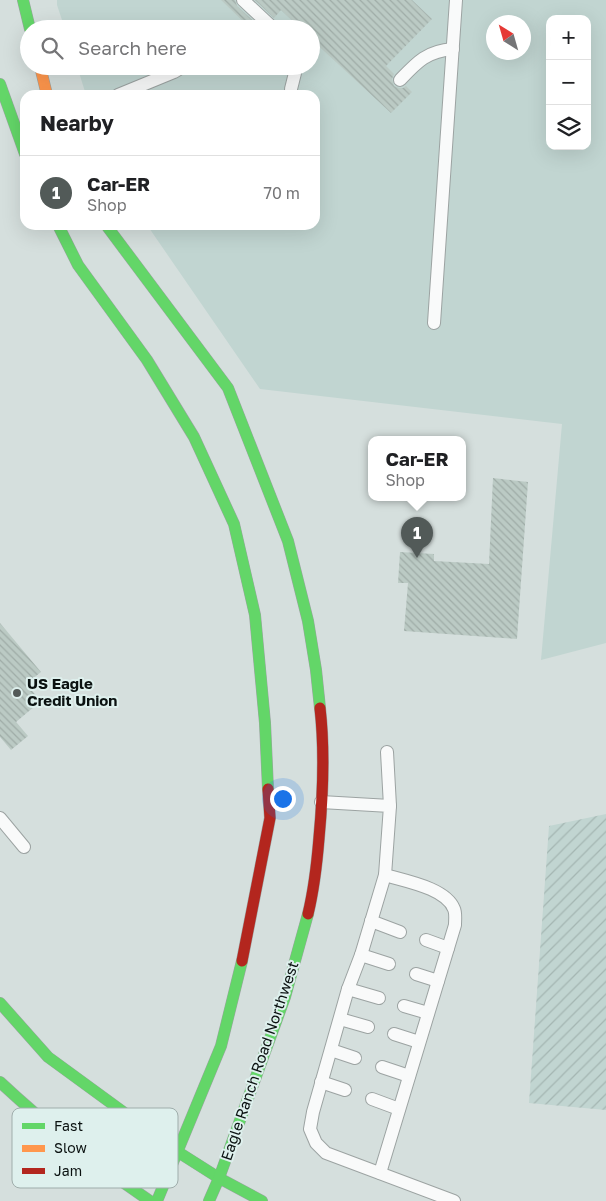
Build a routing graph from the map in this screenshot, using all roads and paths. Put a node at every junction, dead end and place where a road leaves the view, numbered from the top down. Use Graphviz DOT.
graph roads {
  1 [pos="23,0"];
  2 [pos="243,0"];
  3 [pos="456,0"];
  4 [pos="28,20"];
  5 [pos="264,20"];
  6 [pos="453,49"];
  7 [pos="42,75"];
  8 [pos="167,75"];
  9 [pos="294,75"];
  10 [pos="400,80"];
  11 [pos="0,84"];
  12 [pos="291,89"];
  13 [pos="46,90"];
  14 [pos="130,90"];
  15 [pos="20,140"];
  16 [pos="60,230"];
  17 [pos="110,230"];
  18 [pos="434,323"];
  19 [pos="388,752"];
  20 [pos="321,802"];
  21 [pos="390,806"];
  22 [pos="0,818"];
  23 [pos="24,847"];
  24 [pos="385,875"];
  25 [pos="371,921"];
  26 [pos="400,932"];
  27 [pos="426,940"];
  28 [pos="448,948"];
  29 [pos="361,955"];
  30 [pos="389,964"];
  31 [pos="416,974"];
  32 [pos="438,981"];
  33 [pos="348,989"];
  34 [pos="379,998"];
  35 [pos="0,1003"];
  36 [pos="404,1006"];
  37 [pos="428,1013"];
  38 [pos="340,1019"];
  39 [pos="368,1027"];
  40 [pos="394,1034"];
  41 [pos="420,1042"];
  42 [pos="331,1050"];
  43 [pos="355,1058"];
  44 [pos="382,1067"];
  45 [pos="409,1076"];
  46 [pos="0,1082"];
  47 [pos="321,1082"];
  48 [pos="345,1090"];
  49 [pos="372,1100"];
  50 [pos="30,1108"];
  51 [pos="118,1108"];
  52 [pos="399,1109"];
  53 [pos="178,1152"];
  54 [pos="380,1173"];
  55 [pos="219,1178"];
  56 [pos="131,1188"];
  57 [pos="163,1188"];
  58 [pos="150,1201"];
  59 [pos="157,1201"];
  60 [pos="209,1201"];
  61 [pos="262,1201"];
  62 [pos="454,1201"];
  1 -- 4 [label="main road"];
  2 -- 5 [label="lane"];
  3 -- 6 [label="lane"];
  6 -- 10 [label="lane"];
  6 -- 18 [label="lane"];
  7 -- 13 [label="main road"];
  8 -- 14 [label="lane"];
  9 -- 12 [label="lane"];
  11 -- 15 [label="main road"];
  16 -- 53 [label="main road"];
  17 -- 20 [label="main road, Eagle Ranch Road Northwest"];
  19 -- 21 [label="lane"];
  20 -- 21 [label="lane"];
  20 -- 55 [label="main road, Eagle Ranch Road Northwest"];
  21 -- 24 [label="lane"];
  22 -- 23 [label="lane"];
  24 -- 25 [label="lane"];
  24 -- 28 [label="lane"];
  25 -- 26 [label="lane"];
  25 -- 29 [label="lane"];
  27 -- 28 [label="lane"];
  28 -- 32 [label="lane"];
  29 -- 30 [label="lane"];
  29 -- 33 [label="lane"];
  31 -- 32 [label="lane"];
  32 -- 37 [label="lane"];
  33 -- 34 [label="lane"];
  33 -- 38 [label="lane"];
  35 -- 51 [label="main road"];
  36 -- 37 [label="lane"];
  37 -- 41 [label="lane"];
  38 -- 39 [label="lane"];
  38 -- 42 [label="lane"];
  40 -- 41 [label="lane"];
  41 -- 45 [label="lane"];
  42 -- 43 [label="lane"];
  42 -- 47 [label="lane"];
  44 -- 45 [label="lane"];
  45 -- 52 [label="lane"];
  46 -- 50 [label="main road"];
  47 -- 48 [label="lane"];
  47 -- 54 [label="lane"];
  49 -- 52 [label="lane"];
  52 -- 54 [label="lane"];
  53 -- 55 [label="main road"];
  54 -- 62 [label="lane"];
  55 -- 60 [label="main road, Eagle Ranch Road Northwest"];
  55 -- 61 [label="main road"];
  56 -- 58 [label="main road"];
  57 -- 59 [label="main road"];
}
